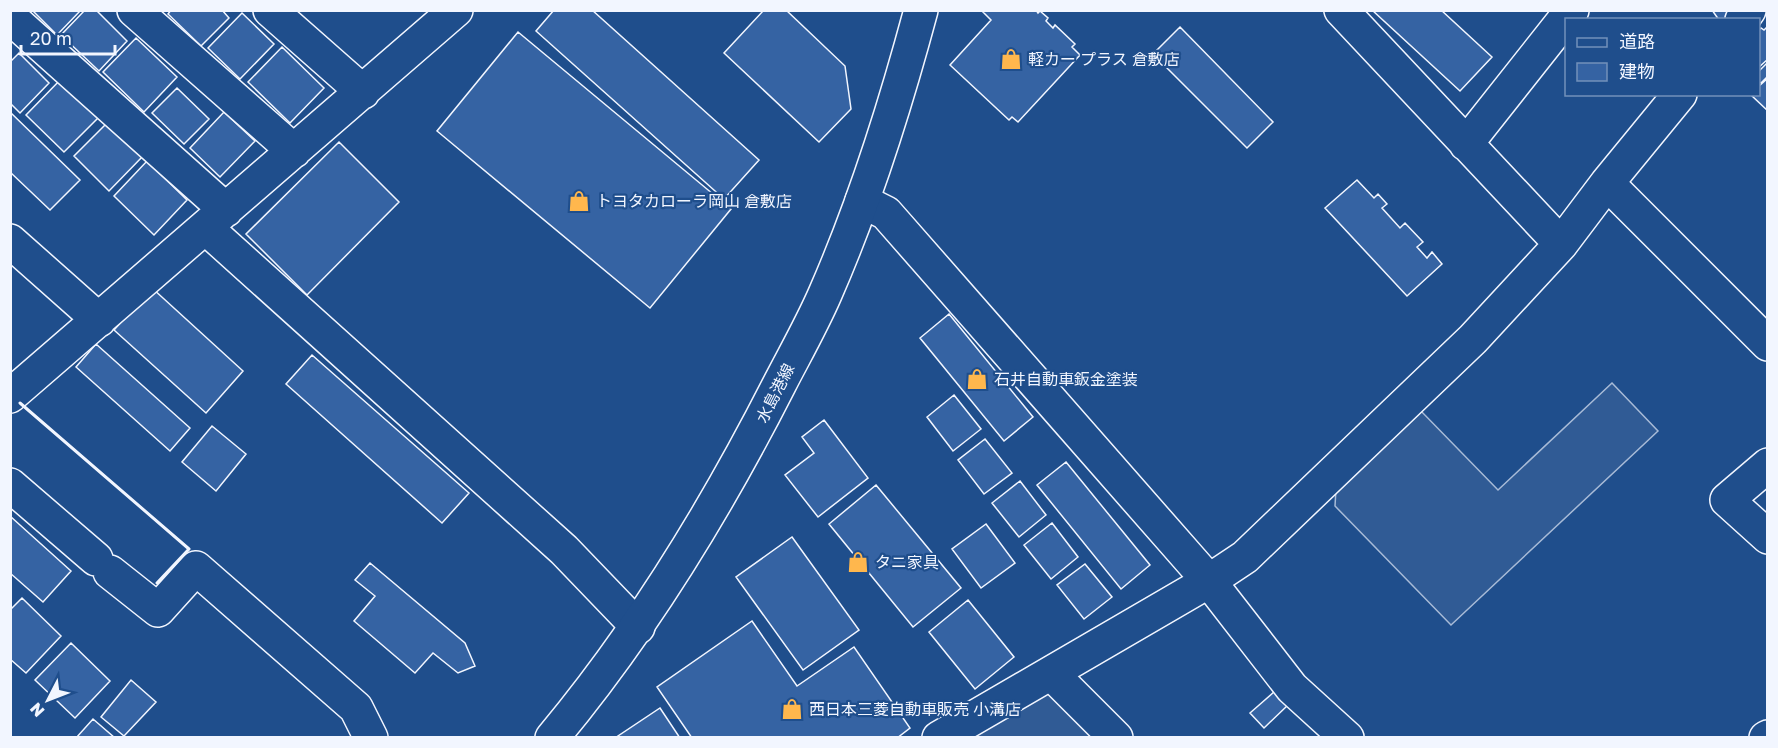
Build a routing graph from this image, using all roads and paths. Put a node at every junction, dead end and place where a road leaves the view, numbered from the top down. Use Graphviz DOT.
graph roads {
  1 [pos="134,10"];
  2 [pos="270,10"];
  3 [pos="456,10"];
  4 [pos="921,10"];
  5 [pos="1341,10"];
  6 [pos="10,17"];
  7 [pos="1565,19"];
  8 [pos="363,92"];
  9 [pos="1678,96"];
  10 [pos="1466,144"];
  11 [pos="294,152"];
  12 [pos="1607,183"];
  13 [pos="862,201"];
  14 [pos="216,219"];
  15 [pos="10,241"];
  16 [pos="1561,244"];
  17 [pos="99,320"];
  18 [pos="1762,328"];
  19 [pos="10,396"];
  20 [pos="1767,465"];
  21 [pos="10,485"];
  22 [pos="1767,537"];
  23 [pos="1209,581"];
  24 [pos="638,627"];
  25 [pos="1051,673"];
  26 [pos="371,738"];
  27 [pos="552,738"];
  28 [pos="939,738"];
  29 [pos="1116,738"];
  30 [pos="1347,738"];
  1 -- 11 [label="street"];
  2 -- 8 [label="street"];
  3 -- 8 [label="street"];
  4 -- 13 [label="street, 水島港線"];
  5 -- 10 [label="street"];
  6 -- 14 [label="street"];
  7 -- 10 [label="street"];
  8 -- 11 [label="street"];
  9 -- 12 [label="street"];
  10 -- 16 [label="street"];
  11 -- 14 [label="street"];
  12 -- 16 [label="street"];
  12 -- 18 [label="street"];
  13 -- 23 [label="street"];
  13 -- 24 [label="street, 水島港線"];
  14 -- 17 [label="street"];
  14 -- 24 [label="street"];
  15 -- 17 [label="street"];
  16 -- 23 [label="street"];
  17 -- 19 [label="street"];
  20 -- 22 [label="street"];
  21 -- 26 [label="street"];
  23 -- 25 [label="street"];
  23 -- 30 [label="street"];
  24 -- 27 [label="street, 水島港線"];
  25 -- 28 [label="street"];
  25 -- 29 [label="street"];
}
